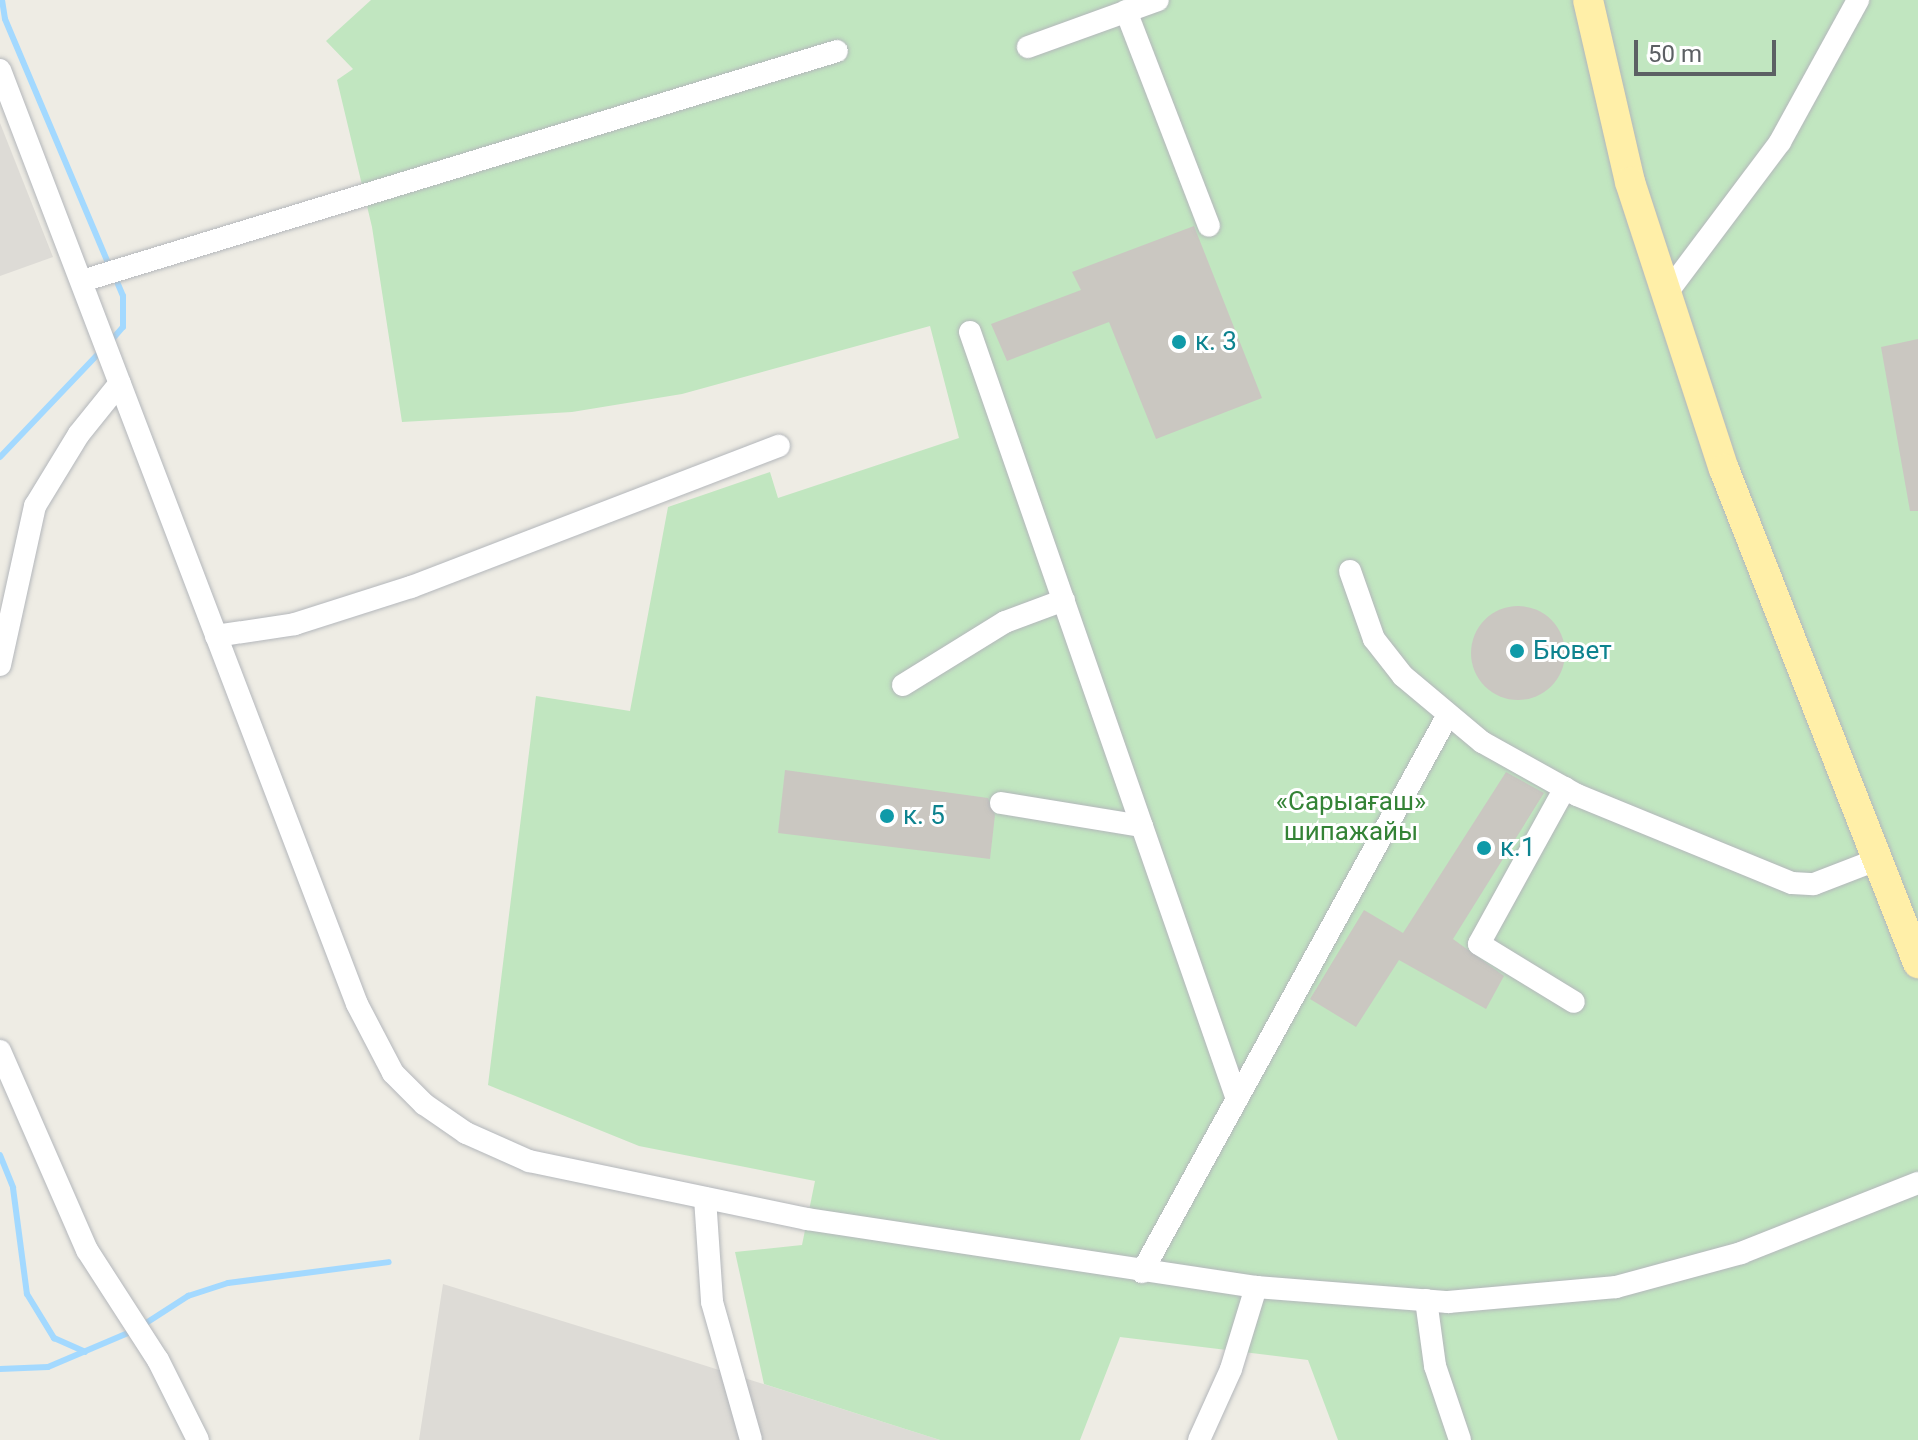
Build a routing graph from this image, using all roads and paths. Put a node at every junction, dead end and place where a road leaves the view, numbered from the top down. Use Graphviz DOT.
graph roads {
  1 [pos="1158,0"];
  2 [pos="1588,0"];
  3 [pos="1858,0"];
  4 [pos="1126,11"];
  5 [pos="1028,47"];
  6 [pos="837,51"];
  7 [pos="0,70"];
  8 [pos="1209,226"];
  9 [pos="82,281"];
  10 [pos="1666,294"];
  11 [pos="970,332"];
  12 [pos="120,383"];
  13 [pos="779,446"];
  14 [pos="1350,571"];
  15 [pos="1064,600"];
  16 [pos="216,636"];
  17 [pos="0,665"];
  18 [pos="903,685"];
  19 [pos="1448,715"];
  20 [pos="1565,788"];
  21 [pos="1001,803"];
  22 [pos="1142,826"];
  23 [pos="1876,860"];
  24 [pos="1918,963"];
  25 [pos="1574,1002"];
  26 [pos="0,1051"];
  27 [pos="7,1090"];
  28 [pos="1237,1099"];
  29 [pos="1918,1183"];
  30 [pos="705,1198"];
  31 [pos="1142,1272"];
  32 [pos="1256,1287"];
  33 [pos="1426,1300"];
  34 [pos="198,1440"];
  35 [pos="751,1440"];
  36 [pos="1199,1440"];
  37 [pos="1460,1440"];
  1 -- 4 [label="street"];
  2 -- 10 [label="main road"];
  3 -- 10 [label="street"];
  4 -- 5 [label="street"];
  4 -- 8 [label="street"];
  6 -- 9 [label="street"];
  7 -- 9 [label="street"];
  9 -- 12 [label="street"];
  10 -- 23 [label="main road"];
  11 -- 15 [label="street"];
  12 -- 16 [label="street"];
  12 -- 17 [label="street"];
  13 -- 16 [label="street"];
  14 -- 19 [label="street"];
  15 -- 18 [label="street"];
  15 -- 22 [label="street"];
  16 -- 30 [label="street"];
  19 -- 20 [label="street"];
  19 -- 28 [label="street"];
  20 -- 23 [label="street"];
  20 -- 25 [label="street"];
  21 -- 22 [label="street"];
  22 -- 28 [label="street"];
  23 -- 24 [label="main road"];
  26 -- 27 [label="street"];
  27 -- 34 [label="street"];
  28 -- 31 [label="street"];
  29 -- 33 [label="street"];
  30 -- 31 [label="street"];
  30 -- 35 [label="street"];
  31 -- 32 [label="street"];
  32 -- 33 [label="street"];
  32 -- 36 [label="street"];
  33 -- 37 [label="street"];
}
